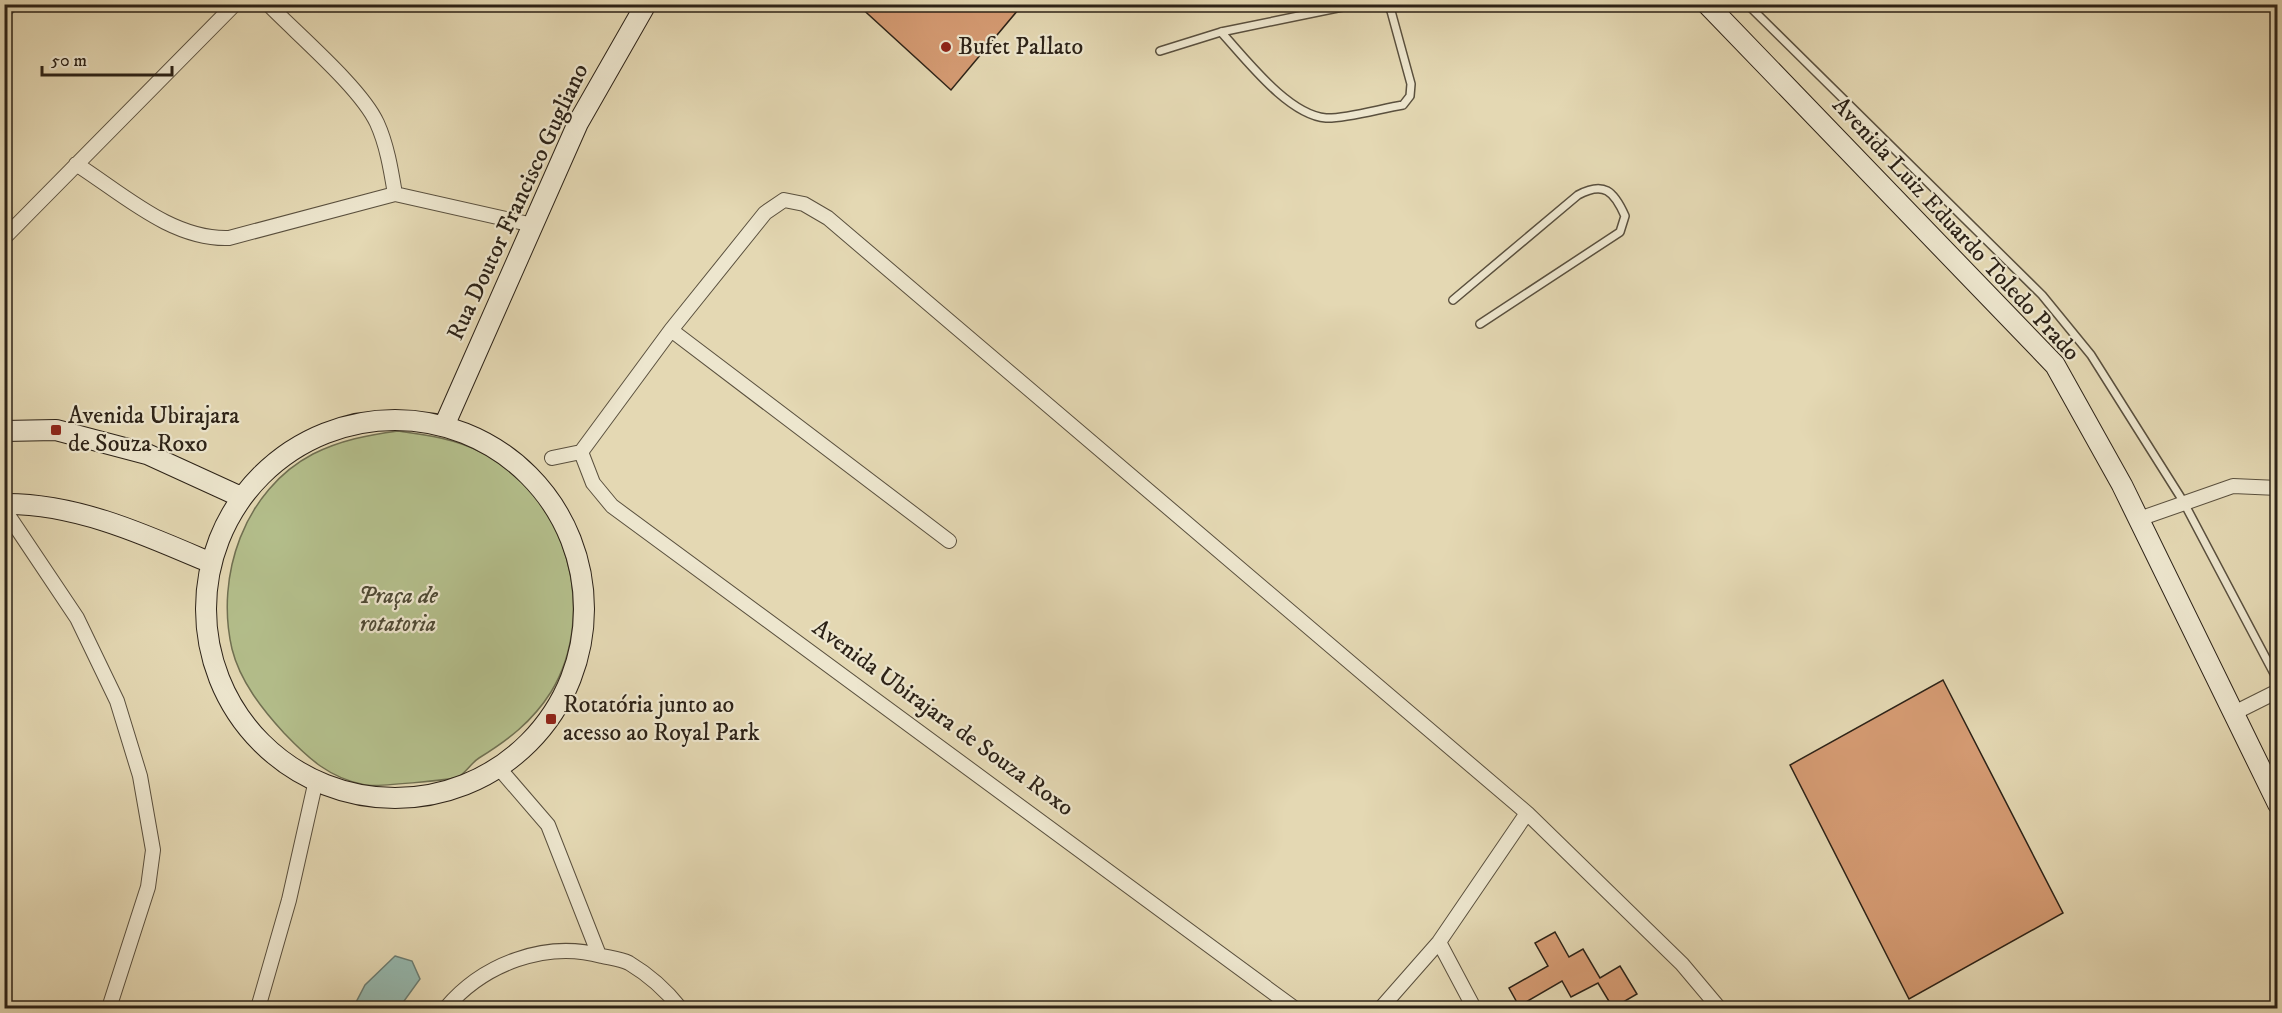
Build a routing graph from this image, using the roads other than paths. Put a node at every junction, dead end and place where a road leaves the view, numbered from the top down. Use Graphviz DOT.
graph roads {
  1 [pos="235,4"];
  2 [pos="268,4"];
  3 [pos="1357,4"];
  4 [pos="1386,4"];
  5 [pos="1707,4"];
  6 [pos="1747,4"];
  7 [pos="640,7"];
  8 [pos="1221,32"];
  9 [pos="1160,51"];
  10 [pos="76,164"];
  11 [pos="395,194"];
  12 [pos="533,225"];
  13 [pos="4,238"];
  14 [pos="1453,300"];
  15 [pos="1480,324"];
  16 [pos="671,330"];
  17 [pos="444,426"];
  18 [pos="4,432"];
  19 [pos="581,452"];
  20 [pos="552,458"];
  21 [pos="2277,488"];
  22 [pos="241,497"];
  23 [pos="2183,501"];
  24 [pos="4,504"];
  25 [pos="4,509"];
  26 [pos="2139,519"];
  27 [pos="949,541"];
  28 [pos="211,563"];
  29 [pos="2277,681"];
  30 [pos="2277,691"];
  31 [pos="2234,713"];
  32 [pos="498,767"];
  33 [pos="316,780"];
  34 [pos="2277,804"];
  35 [pos="1527,813"];
  36 [pos="1439,942"];
  37 [pos="599,955"];
  38 [pos="109,1008"];
  39 [pos="258,1008"];
  40 [pos="446,1008"];
  41 [pos="680,1008"];
  42 [pos="1294,1008"];
  43 [pos="1381,1008"];
  44 [pos="1474,1008"];
  45 [pos="1719,1008"];
  1 -- 10 [label="street"];
  2 -- 11 [label="street"];
  3 -- 8 [label="lane"];
  4 -- 8 [label="lane"];
  5 -- 26 [label="main road, Avenida Luiz Eduardo Toledo Prado"];
  6 -- 23 [label="lane"];
  7 -- 12 [label="main road, Rua Doutor Francisco Gugliano"];
  8 -- 9 [label="lane"];
  10 -- 11 [label="street"];
  10 -- 13 [label="street"];
  11 -- 12 [label="street"];
  12 -- 17 [label="main road, Rua Doutor Francisco Gugliano"];
  14 -- 15 [label="lane"];
  16 -- 19 [label="street"];
  16 -- 27 [label="street"];
  16 -- 35 [label="street"];
  17 -- 22 [label="main road"];
  17 -- 32 [label="main road"];
  18 -- 22 [label="main road"];
  19 -- 20 [label="street"];
  19 -- 42 [label="street, Avenida Ubirajara de Souza Roxo"];
  21 -- 23 [label="street"];
  22 -- 28 [label="main road"];
  23 -- 26 [label="street"];
  23 -- 29 [label="lane"];
  24 -- 28 [label="main road"];
  25 -- 38 [label="street"];
  26 -- 31 [label="main road, Avenida Luiz Eduardo Toledo Prado"];
  28 -- 33 [label="main road"];
  30 -- 31 [label="street"];
  31 -- 34 [label="main road, Avenida Luiz Eduardo Toledo Prado"];
  32 -- 33 [label="main road"];
  32 -- 37 [label="street"];
  33 -- 39 [label="street"];
  35 -- 36 [label="street"];
  35 -- 45 [label="street"];
  36 -- 43 [label="street"];
  36 -- 44 [label="street"];
  37 -- 40 [label="street"];
  37 -- 41 [label="street"];
}
